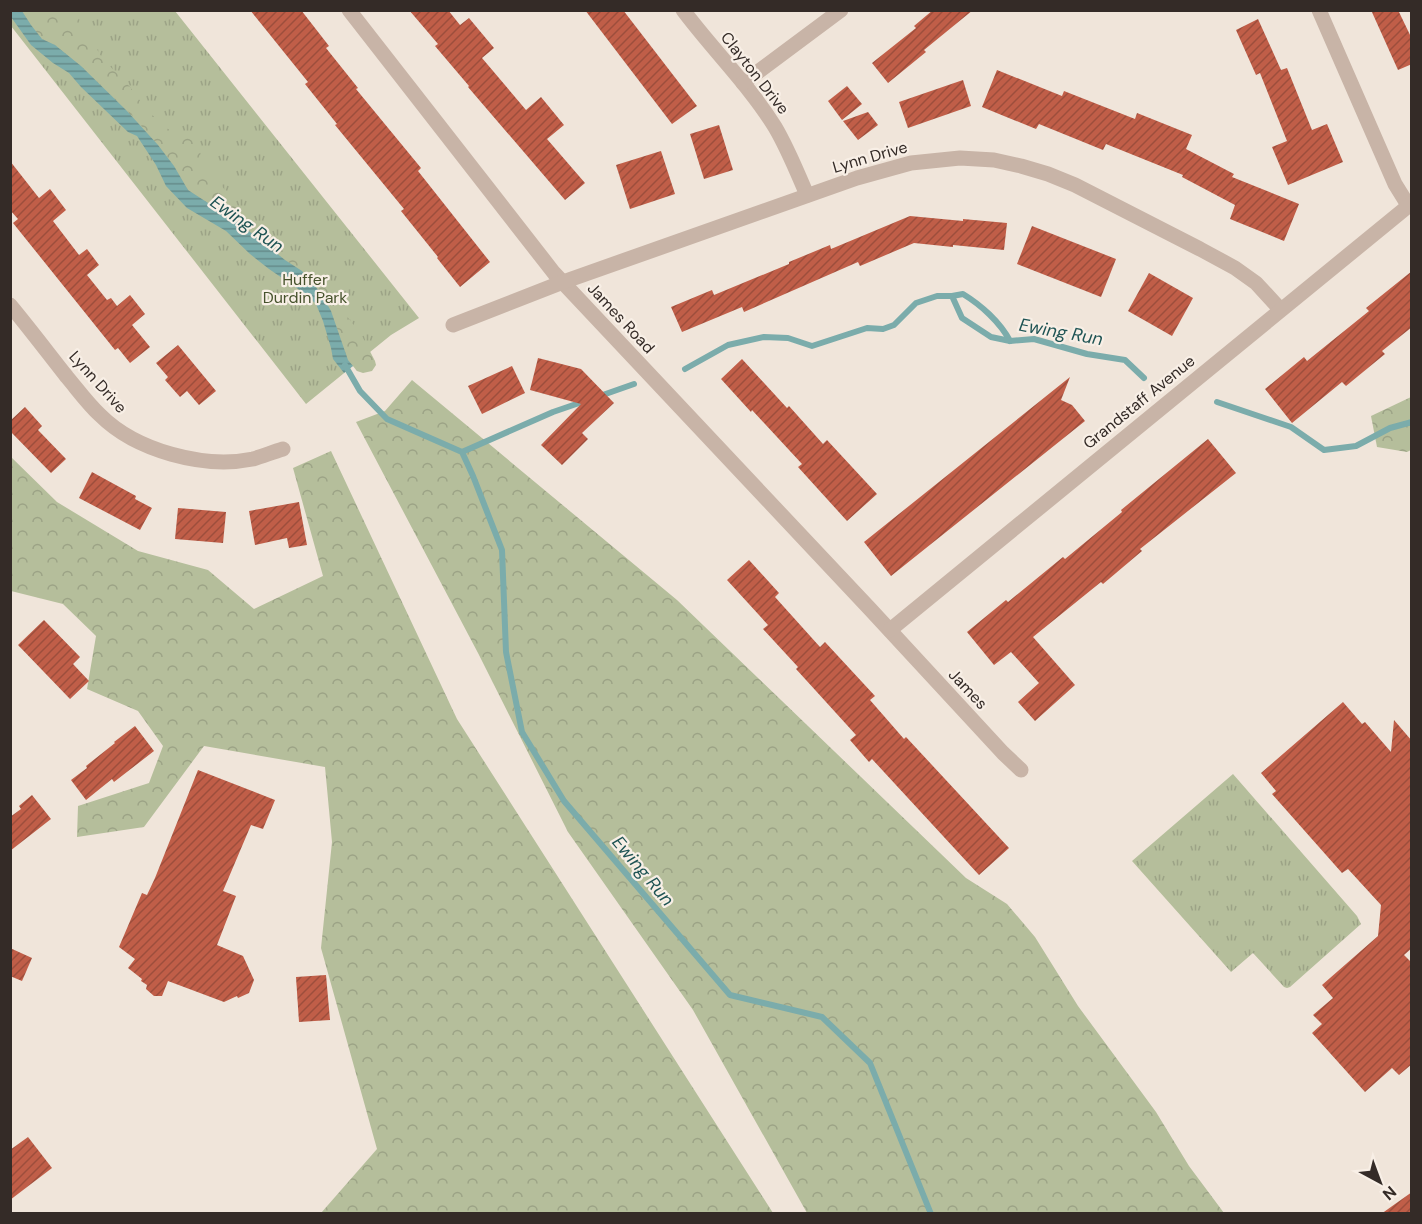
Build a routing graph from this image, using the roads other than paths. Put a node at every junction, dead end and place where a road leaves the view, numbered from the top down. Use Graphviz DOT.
graph roads {
  1 [pos="349,10"];
  2 [pos="683,10"];
  3 [pos="841,10"];
  4 [pos="1319,10"];
  5 [pos="743,83"];
  6 [pos="807,195"];
  7 [pos="1410,204"];
  8 [pos="563,282"];
  9 [pos="10,305"];
  10 [pos="1280,309"];
  11 [pos="453,325"];
  12 [pos="284,449"];
  13 [pos="890,630"];
  14 [pos="1021,770"];
  1 -- 8 [label="street, James Road"];
  2 -- 5 [label="street, Clayton Drive"];
  3 -- 5 [label="street"];
  4 -- 7 [label="street"];
  5 -- 6 [label="street, Clayton Drive"];
  6 -- 8 [label="street, Lynn Drive"];
  6 -- 10 [label="street, Lynn Drive"];
  7 -- 10 [label="street, Grandstaff Avenue"];
  8 -- 11 [label="street, Lynn Drive"];
  8 -- 13 [label="street, James Road"];
  9 -- 12 [label="street, Lynn Drive"];
  10 -- 13 [label="street, Grandstaff Avenue"];
  13 -- 14 [label="street, James"];
}
